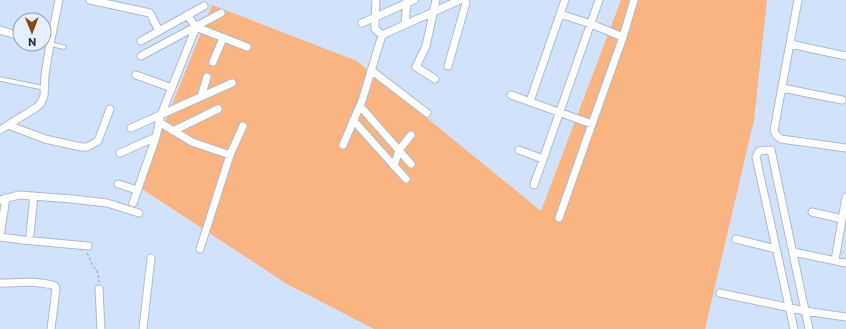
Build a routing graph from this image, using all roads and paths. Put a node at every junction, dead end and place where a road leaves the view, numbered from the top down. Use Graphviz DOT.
graph roads {
  1 [pos="60,0"];
  2 [pos="90,0"];
  3 [pos="376,0"];
  4 [pos="436,0"];
  5 [pos="460,0"];
  6 [pos="465,0"];
  7 [pos="565,0"];
  8 [pos="599,0"];
  9 [pos="634,0"];
  10 [pos="798,0"];
  11 [pos="409,1"];
  12 [pos="204,6"];
  13 [pos="433,12"];
  14 [pos="221,13"];
  15 [pos="560,14"];
  16 [pos="187,15"];
  17 [pos="374,17"];
  18 [pos="362,23"];
  19 [pos="405,24"];
  20 [pos="591,24"];
  21 [pos="52,27"];
  22 [pos="196,27"];
  23 [pos="0,30"];
  24 [pos="159,31"];
  25 [pos="12,34"];
  26 [pos="382,35"];
  27 [pos="623,37"];
  28 [pos="223,38"];
  29 [pos="141,41"];
  30 [pos="790,44"];
  31 [pos="52,45"];
  32 [pos="64,47"];
  33 [pos="246,47"];
  34 [pos="46,52"];
  35 [pos="141,56"];
  36 [pos="846,56"];
  37 [pos="213,62"];
  38 [pos="448,66"];
  39 [pos="371,70"];
  40 [pos="136,75"];
  41 [pos="207,78"];
  42 [pos="0,79"];
  43 [pos="435,79"];
  44 [pos="232,83"];
  45 [pos="44,88"];
  46 [pos="172,88"];
  47 [pos="782,88"];
  48 [pos="511,95"];
  49 [pos="201,97"];
  50 [pos="842,100"];
  51 [pos="530,102"];
  52 [pos="360,106"];
  53 [pos="110,109"];
  54 [pos="218,109"];
  55 [pos="426,113"];
  56 [pos="559,113"];
  57 [pos="160,118"];
  58 [pos="353,120"];
  59 [pos="592,124"];
  60 [pos="8,125"];
  61 [pos="243,126"];
  62 [pos="130,128"];
  63 [pos="0,130"];
  64 [pos="173,131"];
  65 [pos="383,132"];
  66 [pos="411,136"];
  67 [pos="156,137"];
  68 [pos="342,145"];
  69 [pos="377,146"];
  70 [pos="846,148"];
  71 [pos="399,150"];
  72 [pos="519,150"];
  73 [pos="120,153"];
  74 [pos="230,155"];
  75 [pos="543,159"];
  76 [pos="411,164"];
  77 [pos="394,166"];
  78 [pos="406,179"];
  79 [pos="118,184"];
  80 [pos="534,185"];
  81 [pos="138,190"];
  82 [pos="34,196"];
  83 [pos="846,197"];
  84 [pos="3,199"];
  85 [pos="133,203"];
  86 [pos="812,212"];
  87 [pos="139,213"];
  88 [pos="559,218"];
  89 [pos="842,219"];
  90 [pos="30,234"];
  91 [pos="0,237"];
  92 [pos="736,239"];
  93 [pos="88,246"];
  94 [pos="200,249"];
  95 [pos="776,249"];
  96 [pos="793,252"];
  97 [pos="151,258"];
  98 [pos="834,260"];
  99 [pos="846,263"];
  100 [pos="0,283"];
  101 [pos="98,289"];
  102 [pos="720,293"];
  103 [pos="789,307"];
  104 [pos="805,311"];
  105 [pos="846,317"];
  106 [pos="51,329"];
  107 [pos="101,329"];
  108 [pos="144,329"];
  109 [pos="794,329"];
  110 [pos="809,329"];
  1 -- 21 [label="street"];
  2 -- 24 [label="street"];
  3 -- 17 [label="street"];
  4 -- 13 [label="street"];
  5 -- 13 [label="street"];
  6 -- 38 [label="street"];
  7 -- 15 [label="street"];
  8 -- 20 [label="street"];
  9 -- 27 [label="street"];
  10 -- 30 [label="street"];
  11 -- 17 [label="street"];
  11 -- 19 [label="street"];
  12 -- 16 [label="street"];
  13 -- 19 [label="street"];
  13 -- 43 [label="street"];
  14 -- 22 [label="street"];
  15 -- 20 [label="street"];
  15 -- 51 [label="street"];
  16 -- 22 [label="street"];
  16 -- 24 [label="street"];
  17 -- 18 [label="street"];
  17 -- 26 [label="street"];
  19 -- 26 [label="street"];
  20 -- 27 [label="street"];
  20 -- 56 [label="street"];
  22 -- 28 [label="street"];
  22 -- 35 [label="street"];
  22 -- 46 [label="street"];
  23 -- 25 [label="street"];
  24 -- 29 [label="street"];
  26 -- 39 [label="street"];
  27 -- 59 [label="street"];
  28 -- 33 [label="street"];
  28 -- 37 [label="street"];
  30 -- 36 [label="street"];
  30 -- 47 [label="street"];
  31 -- 32 [label="lane"];
  34 -- 45 [label="street"];
  39 -- 52 [label="street"];
  39 -- 55 [label="street"];
  40 -- 46 [label="street"];
  41 -- 49 [label="street"];
  42 -- 45 [label="lane"];
  44 -- 49 [label="street"];
  45 -- 60 [label="street"];
  46 -- 57 [label="street"];
  47 -- 50 [label="street"];
  47 -- 70 [label="street"];
  48 -- 51 [label="street"];
  49 -- 57 [label="street"];
  51 -- 56 [label="street"];
  52 -- 58 [label="street"];
  52 -- 65 [label="street"];
  53 -- 60 [label="street"];
  54 -- 64 [label="street"];
  56 -- 59 [label="street"];
  56 -- 75 [label="street"];
  57 -- 62 [label="street"];
  57 -- 64 [label="street"];
  57 -- 67 [label="street"];
  58 -- 68 [label="street"];
  58 -- 69 [label="street"];
  59 -- 88 [label="street"];
  60 -- 63 [label="street"];
  61 -- 74 [label="street"];
  64 -- 74 [label="street"];
  65 -- 69 [label="street"];
  65 -- 71 [label="street"];
  66 -- 71 [label="street"];
  67 -- 73 [label="street"];
  67 -- 81 [label="street"];
  69 -- 77 [label="street"];
  71 -- 76 [label="street"];
  71 -- 77 [label="street"];
  72 -- 75 [label="street"];
  74 -- 94 [label="street"];
  75 -- 80 [label="street"];
  77 -- 78 [label="street"];
  79 -- 81 [label="street"];
  81 -- 85 [label="street"];
  82 -- 84 [label="street"];
  82 -- 87 [label="street"];
  82 -- 90 [label="street"];
  83 -- 89 [label="street"];
  84 -- 91 [label="street"];
  86 -- 89 [label="street"];
  89 -- 98 [label="street"];
  91 -- 93 [label="street"];
  92 -- 95 [label="street"];
  93 -- 101 [label="path"];
  95 -- 96 [label="street"];
  95 -- 103 [label="street"];
  96 -- 98 [label="street"];
  96 -- 104 [label="street"];
  97 -- 108 [label="street"];
  98 -- 99 [label="street"];
  100 -- 106 [label="street"];
  101 -- 107 [label="street"];
  102 -- 103 [label="street"];
  103 -- 104 [label="street"];
  103 -- 109 [label="street"];
  104 -- 105 [label="street"];
  104 -- 110 [label="street"];
}
